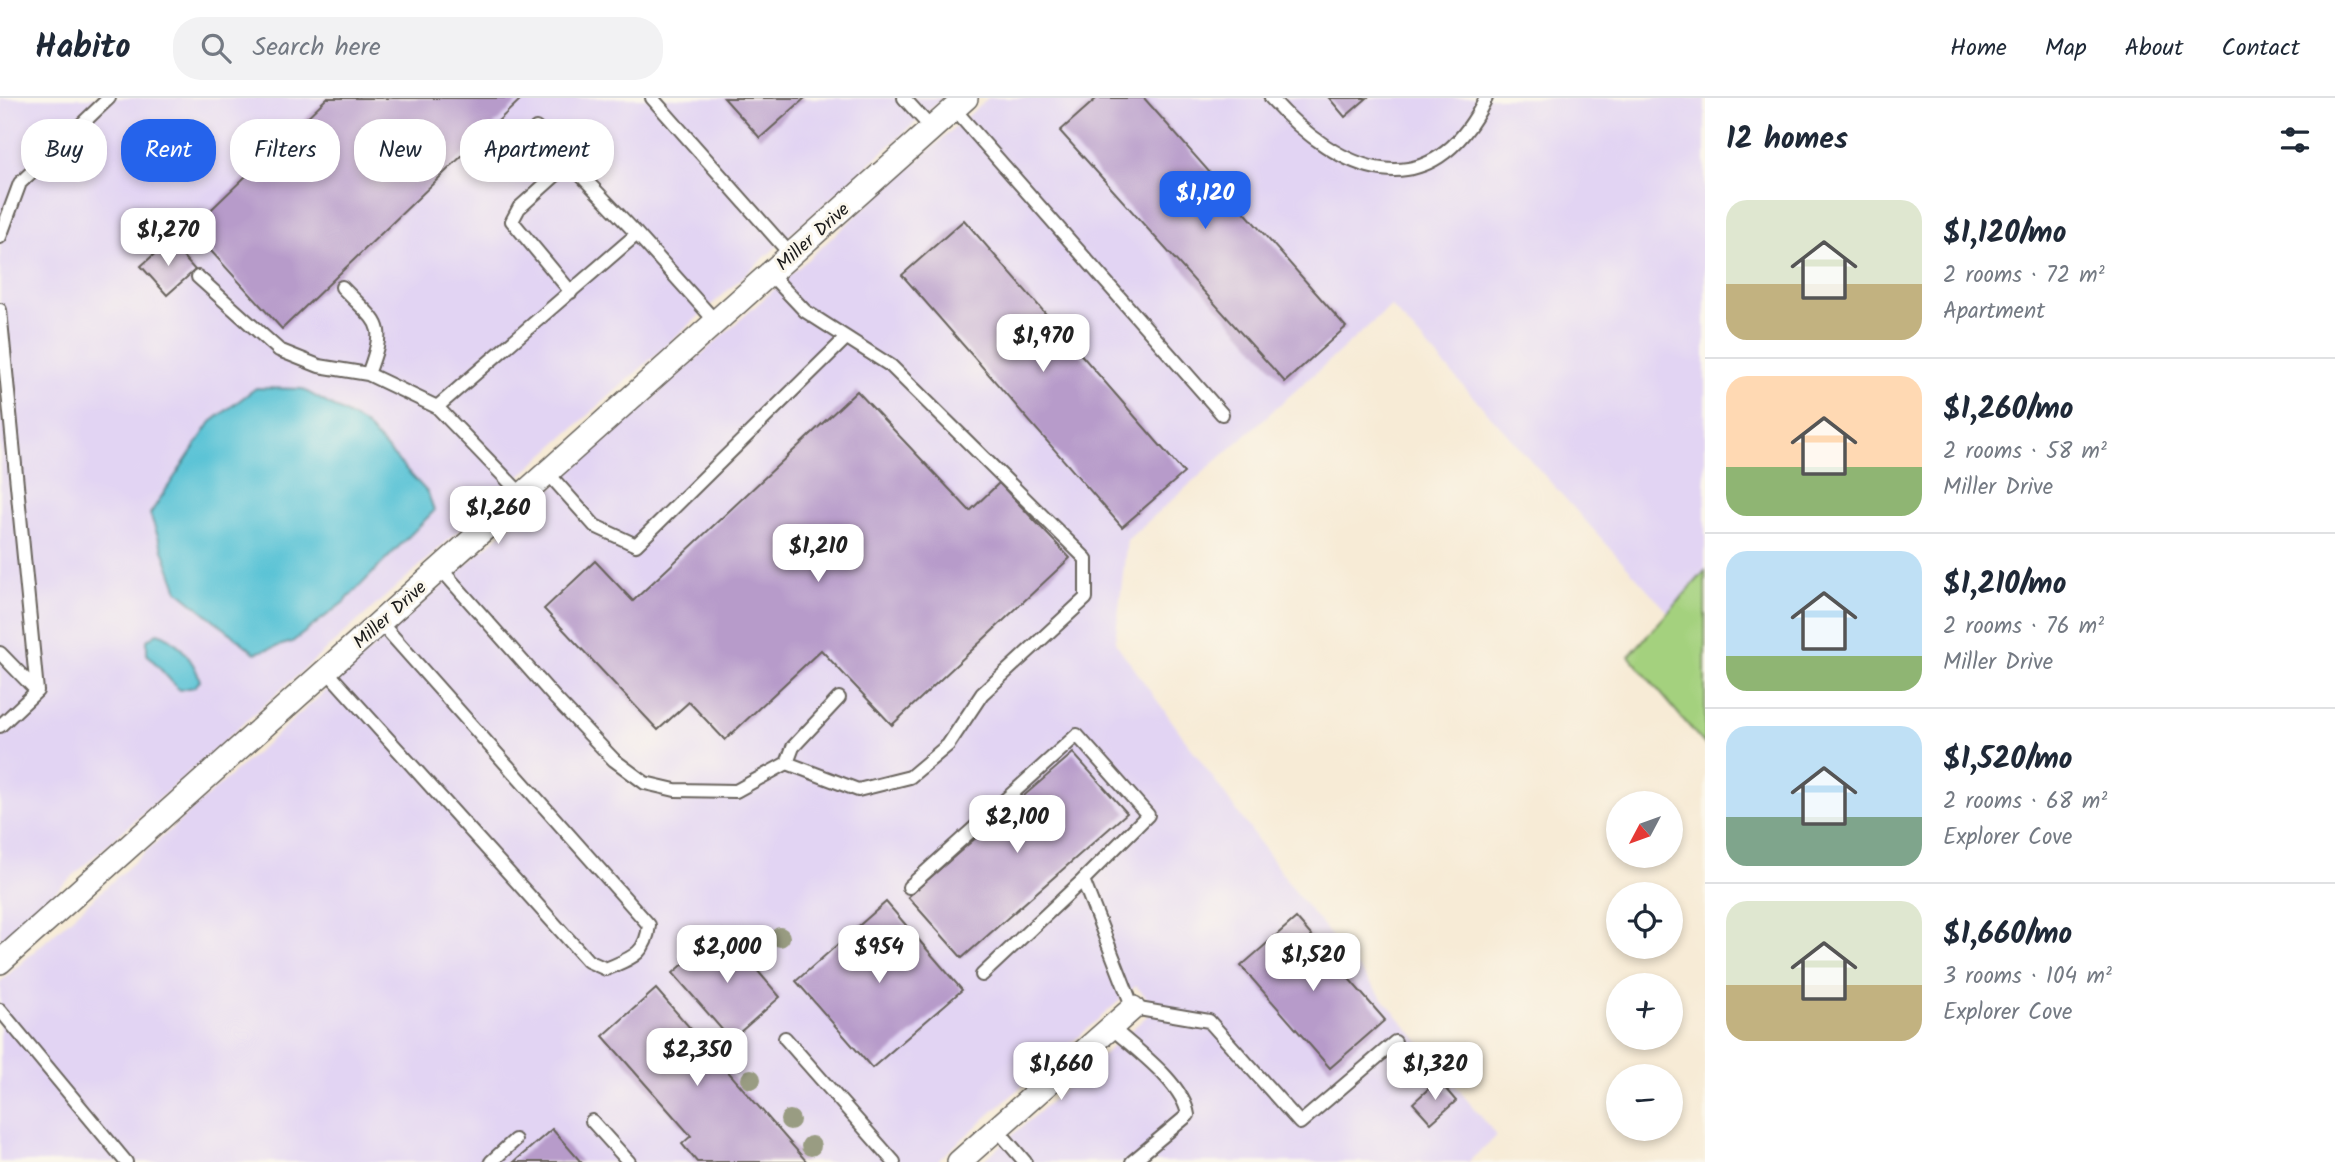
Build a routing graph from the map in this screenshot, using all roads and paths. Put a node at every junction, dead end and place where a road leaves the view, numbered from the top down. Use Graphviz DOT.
graph roads {
  1 [pos="109,98"];
  2 [pos="652,98"];
  3 [pos="904,98"];
  4 [pos="1271,98"];
  5 [pos="1486,98"];
  6 [pos="960,104"];
  7 [pos="932,129"];
  8 [pos="548,182"];
  9 [pos="587,182"];
  10 [pos="637,234"];
  11 [pos="0,237"];
  12 [pos="791,255"];
  13 [pos="770,274"];
  14 [pos="198,277"];
  15 [pos="342,287"];
  16 [pos="571,292"];
  17 [pos="0,310"];
  18 [pos="716,321"];
  19 [pos="846,338"];
  20 [pos="368,374"];
  21 [pos="437,407"];
  22 [pos="1222,414"];
  23 [pos="547,472"];
  24 [pos="522,495"];
  25 [pos="440,568"];
  26 [pos="380,622"];
  27 [pos="0,653"];
  28 [pos="326,670"];
  29 [pos="37,691"];
  30 [pos="839,698"];
  31 [pos="0,726"];
  32 [pos="787,763"];
  33 [pos="1083,880"];
  34 [pos="909,887"];
  35 [pos="0,962"];
  36 [pos="982,975"];
  37 [pos="1133,1008"];
  38 [pos="0,1010"];
  39 [pos="1112,1028"];
  40 [pos="785,1038"];
  41 [pos="1395,1042"];
  42 [pos="592,1121"];
  43 [pos="997,1129"];
  44 [pos="515,1140"];
  45 [pos="126,1162"];
  46 [pos="491,1162"];
  47 [pos="629,1162"];
  48 [pos="894,1162"];
  49 [pos="959,1162"];
  50 [pos="1025,1162"];
  51 [pos="1132,1162"];
  1 -- 11 [label="lane"];
  2 -- 12 [label="lane"];
  3 -- 7 [label="lane"];
  4 -- 5 [label="lane"];
  6 -- 7 [label="street, Miller Drive"];
  6 -- 22 [label="lane"];
  7 -- 12 [label="street, Miller Drive"];
  8 -- 16 [label="lane"];
  9 -- 10 [label="lane"];
  10 -- 16 [label="lane"];
  10 -- 18 [label="lane"];
  12 -- 13 [label="street, Miller Drive"];
  13 -- 18 [label="street, Miller Drive"];
  13 -- 19 [label="lane"];
  14 -- 20 [label="lane"];
  15 -- 20 [label="lane"];
  16 -- 21 [label="lane"];
  17 -- 29 [label="lane"];
  18 -- 23 [label="street, Miller Drive"];
  19 -- 23 [label="lane"];
  19 -- 32 [label="lane"];
  20 -- 21 [label="lane"];
  21 -- 24 [label="lane"];
  23 -- 24 [label="street, Miller Drive"];
  24 -- 25 [label="street, Miller Drive"];
  25 -- 26 [label="street, Miller Drive"];
  25 -- 32 [label="lane"];
  26 -- 28 [label="street, Miller Drive"];
  26 -- 28 [label="lane"];
  27 -- 29 [label="lane"];
  28 -- 35 [label="street, Miller Drive"];
  29 -- 31 [label="lane"];
  30 -- 32 [label="lane"];
  33 -- 34 [label="lane"];
  33 -- 36 [label="lane"];
  33 -- 37 [label="lane"];
  37 -- 39 [label="street"];
  37 -- 41 [label="lane"];
  38 -- 45 [label="lane"];
  39 -- 43 [label="street"];
  39 -- 51 [label="lane"];
  40 -- 48 [label="lane"];
  42 -- 47 [label="lane"];
  43 -- 49 [label="street"];
  43 -- 50 [label="lane"];
  44 -- 46 [label="lane"];
}
